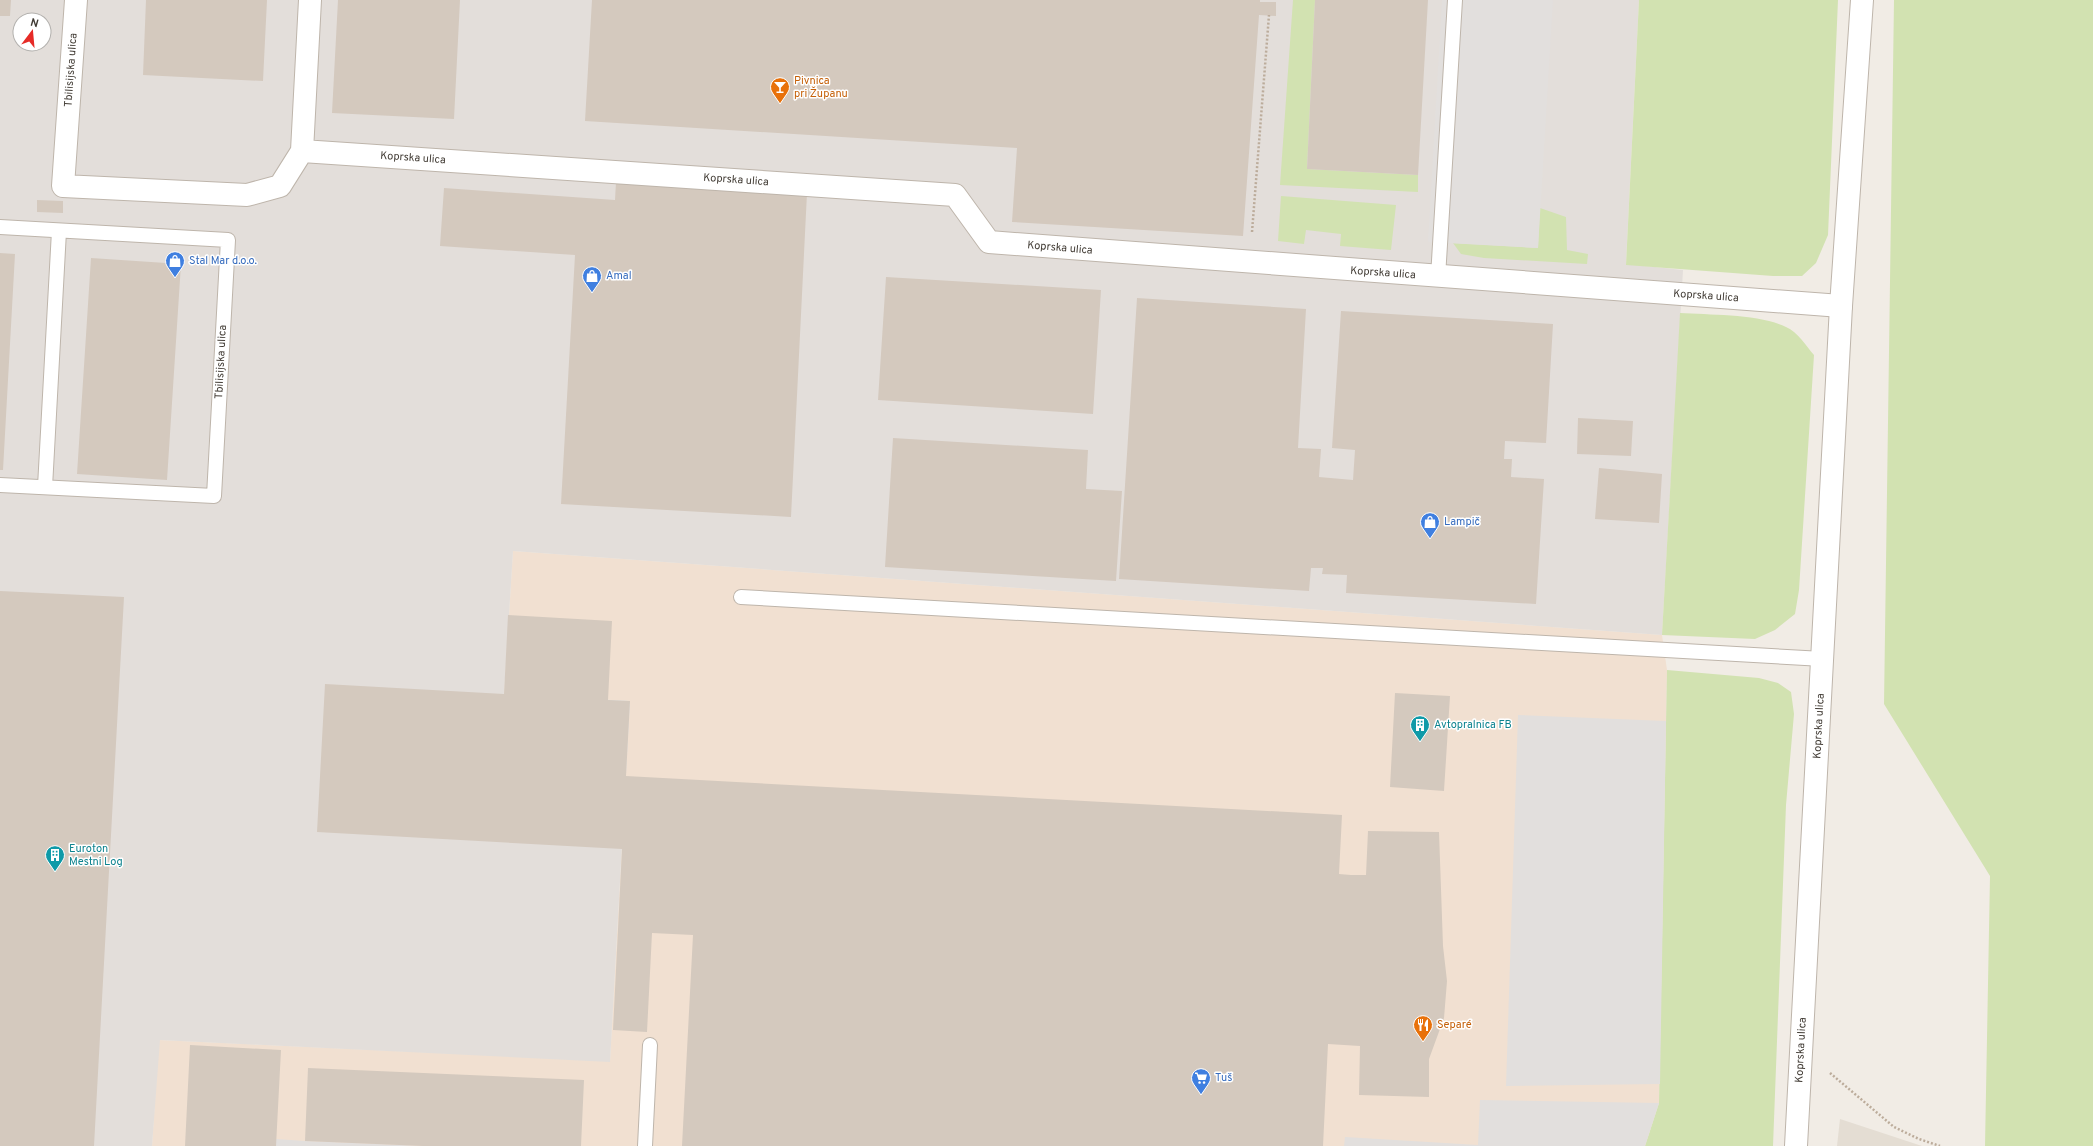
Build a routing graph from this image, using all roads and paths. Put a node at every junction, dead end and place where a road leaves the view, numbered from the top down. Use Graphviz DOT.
graph roads {
  1 [pos="76,0"];
  2 [pos="310,0"];
  3 [pos="1456,0"];
  4 [pos="1862,0"];
  5 [pos="1269,16"];
  6 [pos="302,151"];
  7 [pos="0,228"];
  8 [pos="59,231"];
  9 [pos="1250,263"];
  10 [pos="1438,276"];
  11 [pos="1841,306"];
  12 [pos="0,485"];
  13 [pos="45,487"];
  14 [pos="742,597"];
  15 [pos="1823,659"];
  16 [pos="650,1046"];
  17 [pos="1802,1047"];
  18 [pos="646,1146"];
  19 [pos="1796,1146"];
  20 [pos="1940,1146"];
  1 -- 6 [label="street, Tbilisijska ulica"];
  2 -- 6 [label="street, Tbilisijska ulica"];
  3 -- 10 [label="lane"];
  4 -- 11 [label="street, Koprska ulica"];
  5 -- 9 [label="path"];
  6 -- 9 [label="street, Koprska ulica"];
  7 -- 8 [label="lane, Tbilisijska ulica"];
  8 -- 13 [label="lane"];
  8 -- 13 [label="lane, Tbilisijska ulica"];
  9 -- 10 [label="street, Koprska ulica"];
  10 -- 11 [label="street, Koprska ulica"];
  11 -- 15 [label="street, Koprska ulica"];
  12 -- 13 [label="lane, Tbilisijska ulica"];
  14 -- 15 [label="lane"];
  15 -- 17 [label="street, Koprska ulica"];
  16 -- 18 [label="lane"];
  17 -- 19 [label="street, Koprska ulica"];
  17 -- 20 [label="path"];
}
